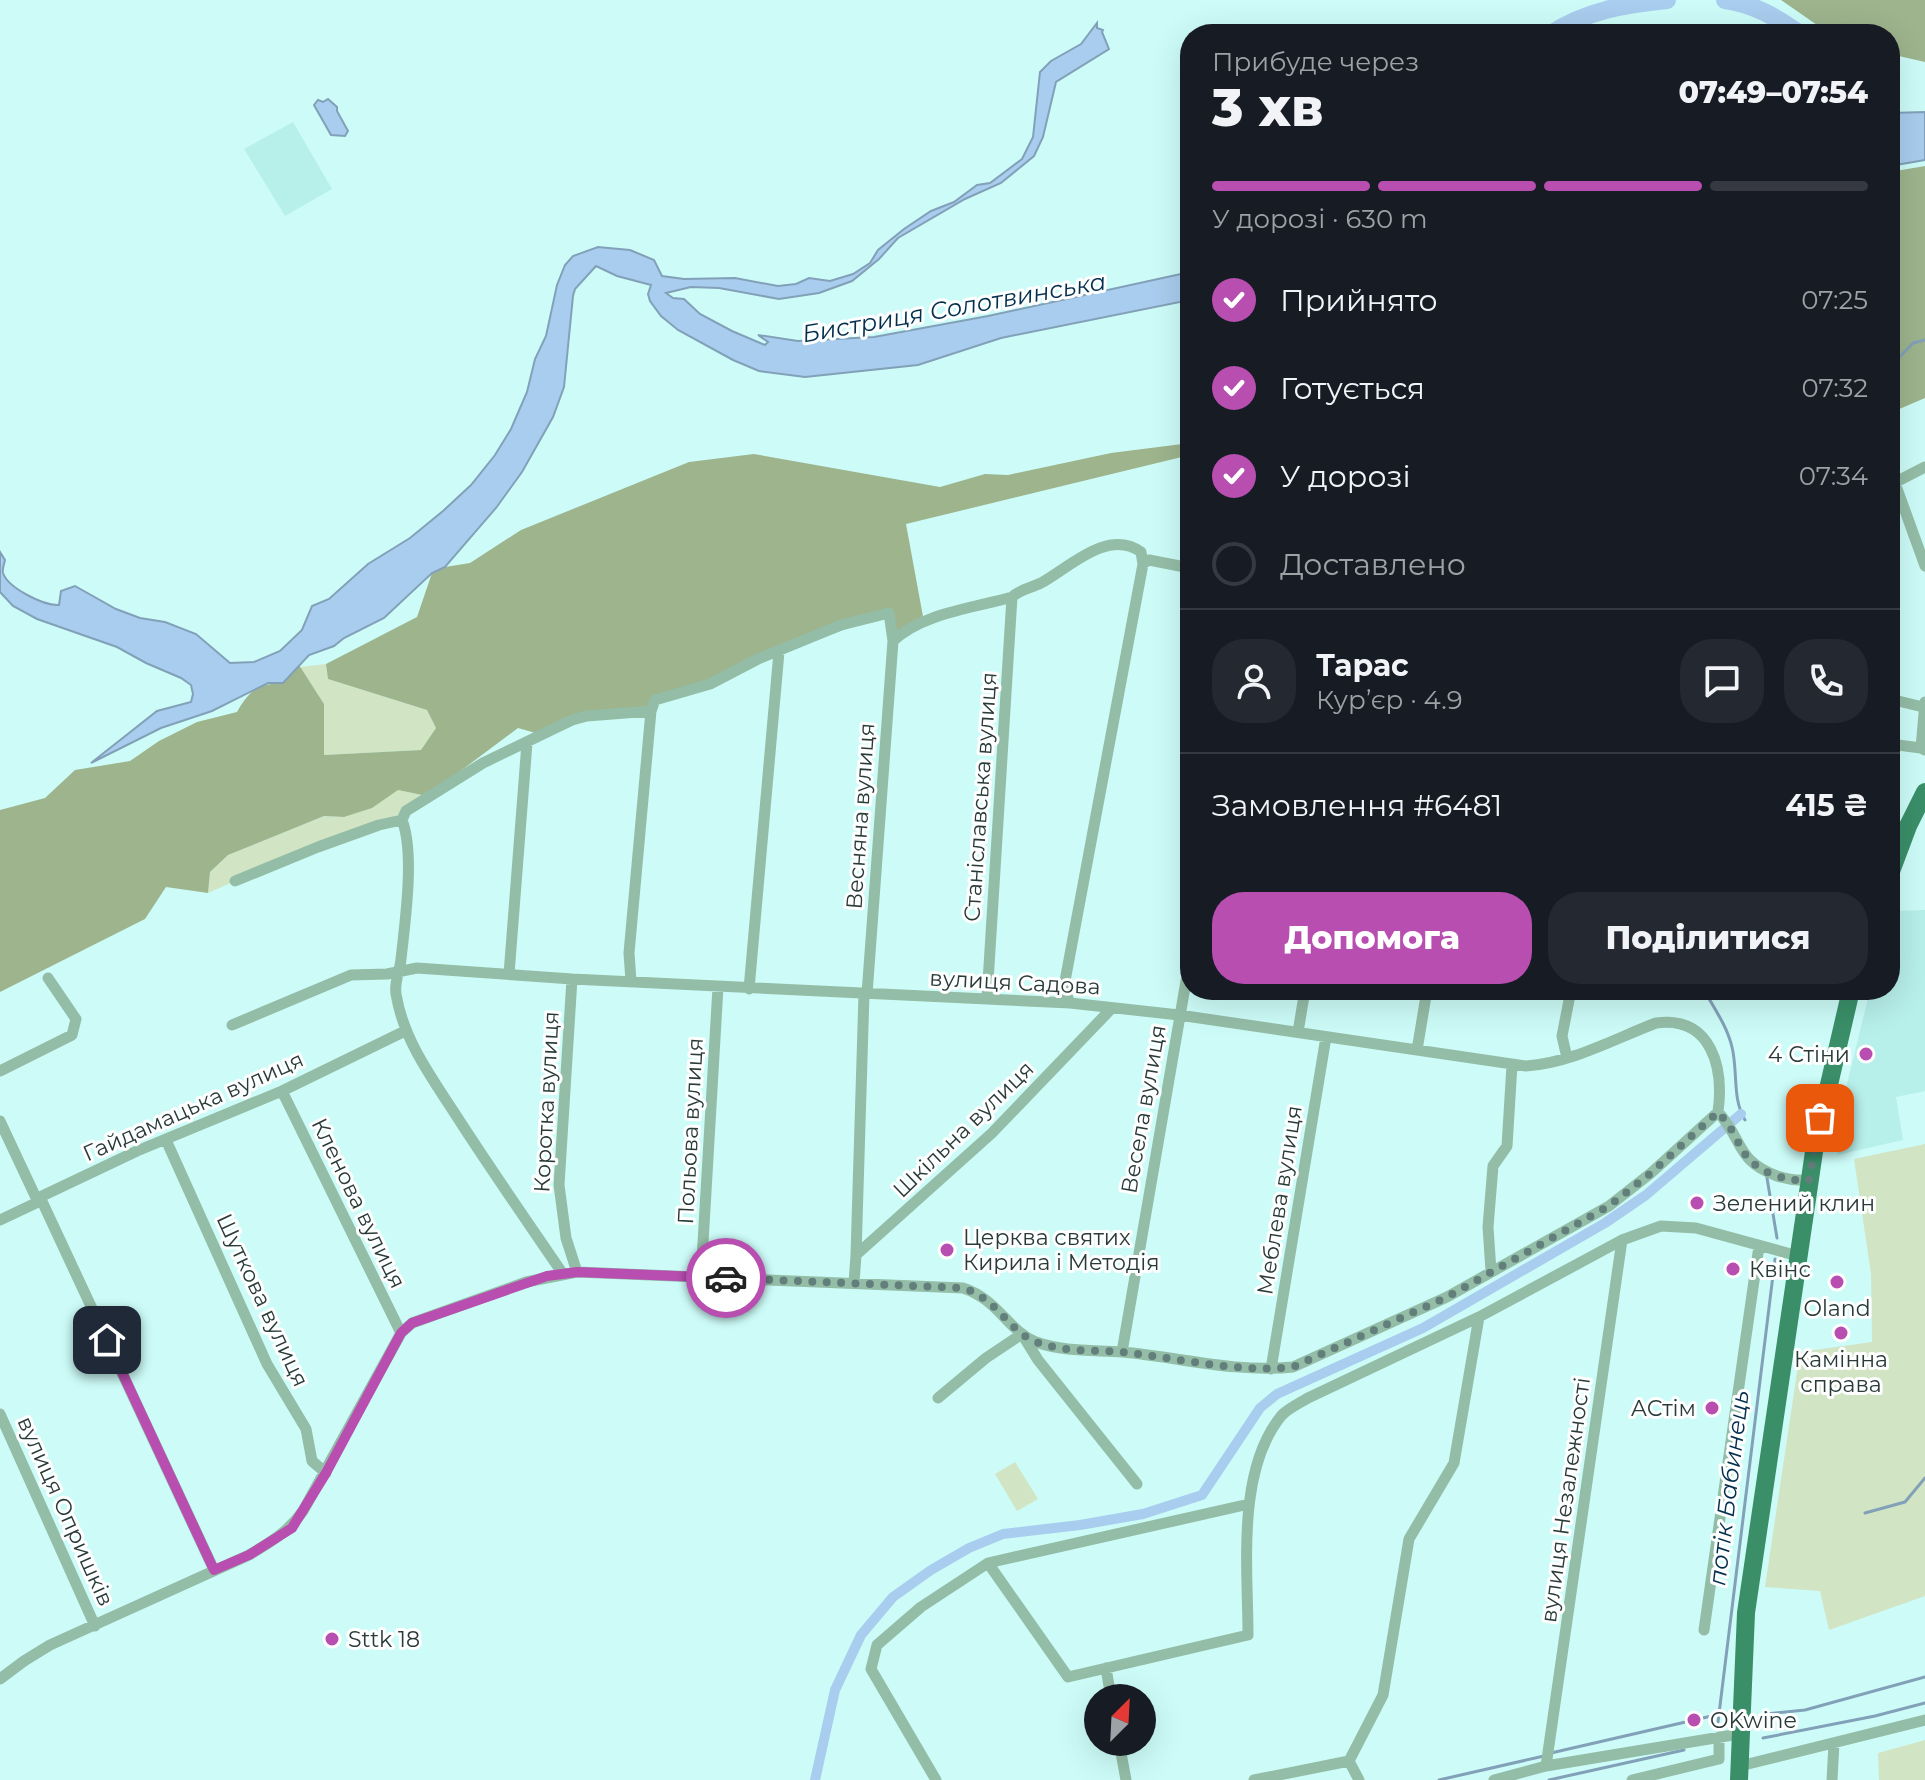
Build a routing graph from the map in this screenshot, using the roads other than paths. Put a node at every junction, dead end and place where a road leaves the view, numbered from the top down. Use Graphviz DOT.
graph roads {
  1 [pos="1925,467"];
  2 [pos="1900,480"];
  3 [pos="1900,504"];
  4 [pos="1143,564"];
  5 [pos="1180,566"];
  6 [pos="1925,566"];
  7 [pos="1012,597"];
  8 [pos="893,641"];
  9 [pos="779,652"];
  10 [pos="1900,700"];
  11 [pos="1924,704"];
  12 [pos="651,711"];
  13 [pos="527,743"];
  14 [pos="1900,746"];
  15 [pos="1923,749"];
  16 [pos="1925,792"];
  17 [pos="402,820"];
  18 [pos="1900,847"];
  19 [pos="235,881"];
  20 [pos="399,972"];
  21 [pos="509,974"];
  22 [pos="48,978"];
  23 [pos="572,979"];
  24 [pos="631,981"];
  25 [pos="718,987"];
  26 [pos="749,989"];
  27 [pos="865,994"];
  28 [pos="987,998"];
  29 [pos="1182,1000"];
  30 [pos="1303,1000"];
  31 [pos="1425,1000"];
  32 [pos="1569,1000"];
  33 [pos="1849,1000"];
  34 [pos="1070,1003"];
  35 [pos="1112,1008"];
  36 [pos="1179,1015"];
  37 [pos="232,1025"];
  38 [pos="405,1031"];
  39 [pos="1298,1032"];
  40 [pos="1326,1037"];
  41 [pos="1417,1050"];
  42 [pos="1567,1058"];
  43 [pos="1512,1065"];
  44 [pos="0,1071"];
  45 [pos="282,1091"];
  46 [pos="1721,1116"];
  47 [pos="0,1121"];
  48 [pos="166,1140"];
  49 [pos="1809,1180"];
  50 [pos="39,1199"];
  51 [pos="0,1220"];
  52 [pos="1622,1240"];
  53 [pos="1759,1246"];
  54 [pos="856,1255"];
  55 [pos="1798,1256"];
  56 [pos="1491,1271"];
  57 [pos="577,1272"];
  58 [pos="563,1274"];
  59 [pos="701,1277"];
  60 [pos="854,1283"];
  61 [pos="1479,1317"];
  62 [pos="401,1333"];
  63 [pos="1022,1334"];
  64 [pos="1122,1352"];
  65 [pos="1271,1369"];
  66 [pos="938,1398"];
  67 [pos="0,1414"];
  68 [pos="326,1473"];
  69 [pos="1137,1484"];
  70 [pos="1249,1504"];
  71 [pos="988,1563"];
  72 [pos="214,1570"];
  73 [pos="95,1626"];
  74 [pos="1704,1630"];
  75 [pos="1106,1668"];
  76 [pos="0,1679"];
  77 [pos="1109,1684"];
  78 [pos="1925,1720"];
  79 [pos="1739,1734"];
  80 [pos="1719,1737"];
  81 [pos="1834,1743"];
  82 [pos="1122,1756"];
  83 [pos="1349,1761"];
  84 [pos="1546,1766"];
  85 [pos="1744,1772"];
  86 [pos="936,1780"];
  87 [pos="1126,1780"];
  88 [pos="1254,1780"];
  89 [pos="1359,1780"];
  90 [pos="1494,1780"];
  91 [pos="1632,1780"];
  92 [pos="1832,1780"];
  1 -- 2 [label="street"];
  3 -- 6 [label="street"];
  4 -- 5 [label="street"];
  4 -- 7 [label="street"];
  4 -- 34 [label="street"];
  7 -- 8 [label="street"];
  7 -- 28 [label="street, Станіславська вулиця"];
  8 -- 9 [label="street"];
  8 -- 27 [label="street, Весняна вулиця"];
  9 -- 12 [label="street"];
  9 -- 26 [label="street"];
  10 -- 11 [label="street"];
  11 -- 15 [label="street"];
  12 -- 13 [label="street"];
  12 -- 24 [label="street"];
  13 -- 17 [label="street"];
  13 -- 21 [label="street"];
  14 -- 15 [label="street"];
  16 -- 18 [label="main road"];
  17 -- 19 [label="street"];
  17 -- 20 [label="street"];
  20 -- 21 [label="street, вулиця Садова"];
  20 -- 37 [label="street, вулиця Садова"];
  20 -- 38 [label="street"];
  21 -- 23 [label="street, вулиця Садова"];
  22 -- 44 [label="street"];
  23 -- 24 [label="street, вулиця Садова"];
  23 -- 57 [label="street, Коротка вулиця"];
  24 -- 25 [label="street, вулиця Садова"];
  25 -- 26 [label="street, вулиця Садова"];
  25 -- 59 [label="street, Польова вулиця"];
  26 -- 27 [label="street, вулиця Садова"];
  27 -- 28 [label="street, вулиця Садова"];
  27 -- 54 [label="street, Весняна вулиця"];
  28 -- 34 [label="street, вулиця Садова"];
  29 -- 36 [label="street, Весела вулиця"];
  30 -- 39 [label="street"];
  31 -- 41 [label="street"];
  32 -- 42 [label="street"];
  33 -- 49 [label="main road"];
  34 -- 35 [label="street, вулиця Садова"];
  35 -- 36 [label="street, вулиця Садова"];
  35 -- 54 [label="street, Шкільна вулиця"];
  36 -- 39 [label="street, вулиця Садова"];
  36 -- 64 [label="street, Весела вулиця"];
  38 -- 45 [label="street, Гайдамацька вулиця"];
  38 -- 58 [label="street"];
  39 -- 40 [label="street, вулиця Садова"];
  40 -- 41 [label="street, вулиця Садова"];
  40 -- 65 [label="street, Меблева вулиця"];
  41 -- 43 [label="street, вулиця Садова"];
  42 -- 43 [label="street, вулиця Садова"];
  42 -- 46 [label="street, вулиця Садова"];
  43 -- 56 [label="street"];
  45 -- 48 [label="street, Гайдамацька вулиця"];
  45 -- 62 [label="street, Кленова вулиця"];
  46 -- 49 [label="street"];
  46 -- 56 [label="street"];
  47 -- 50 [label="street"];
  48 -- 50 [label="street, Гайдамацька вулиця"];
  48 -- 68 [label="street, Шуткова вулиця"];
  49 -- 55 [label="main road"];
  50 -- 51 [label="street, Гайдамацька вулиця"];
  50 -- 72 [label="street"];
  52 -- 53 [label="street"];
  52 -- 61 [label="street"];
  52 -- 84 [label="street, вулиця Незалежності"];
  53 -- 55 [label="street"];
  53 -- 74 [label="street"];
  54 -- 60 [label="street"];
  55 -- 79 [label="main road"];
  56 -- 65 [label="street"];
  57 -- 58 [label="street"];
  57 -- 59 [label="street"];
  58 -- 62 [label="street"];
  59 -- 60 [label="street"];
  60 -- 63 [label="street"];
  61 -- 70 [label="street"];
  61 -- 83 [label="street"];
  62 -- 68 [label="street"];
  63 -- 64 [label="street"];
  63 -- 66 [label="street"];
  63 -- 69 [label="street"];
  64 -- 65 [label="street"];
  67 -- 73 [label="street, вулиця Опришків"];
  68 -- 72 [label="street"];
  70 -- 71 [label="street"];
  70 -- 75 [label="street"];
  71 -- 75 [label="street"];
  71 -- 86 [label="street"];
  72 -- 73 [label="street"];
  73 -- 76 [label="street"];
  75 -- 77 [label="street"];
  78 -- 81 [label="street"];
  79 -- 80 [label="street"];
  79 -- 85 [label="main road"];
  80 -- 84 [label="street"];
  80 -- 91 [label="street"];
  81 -- 85 [label="street"];
  81 -- 92 [label="street"];
  82 -- 87 [label="street"];
  83 -- 88 [label="street"];
  83 -- 89 [label="street"];
  84 -- 90 [label="street"];
}
